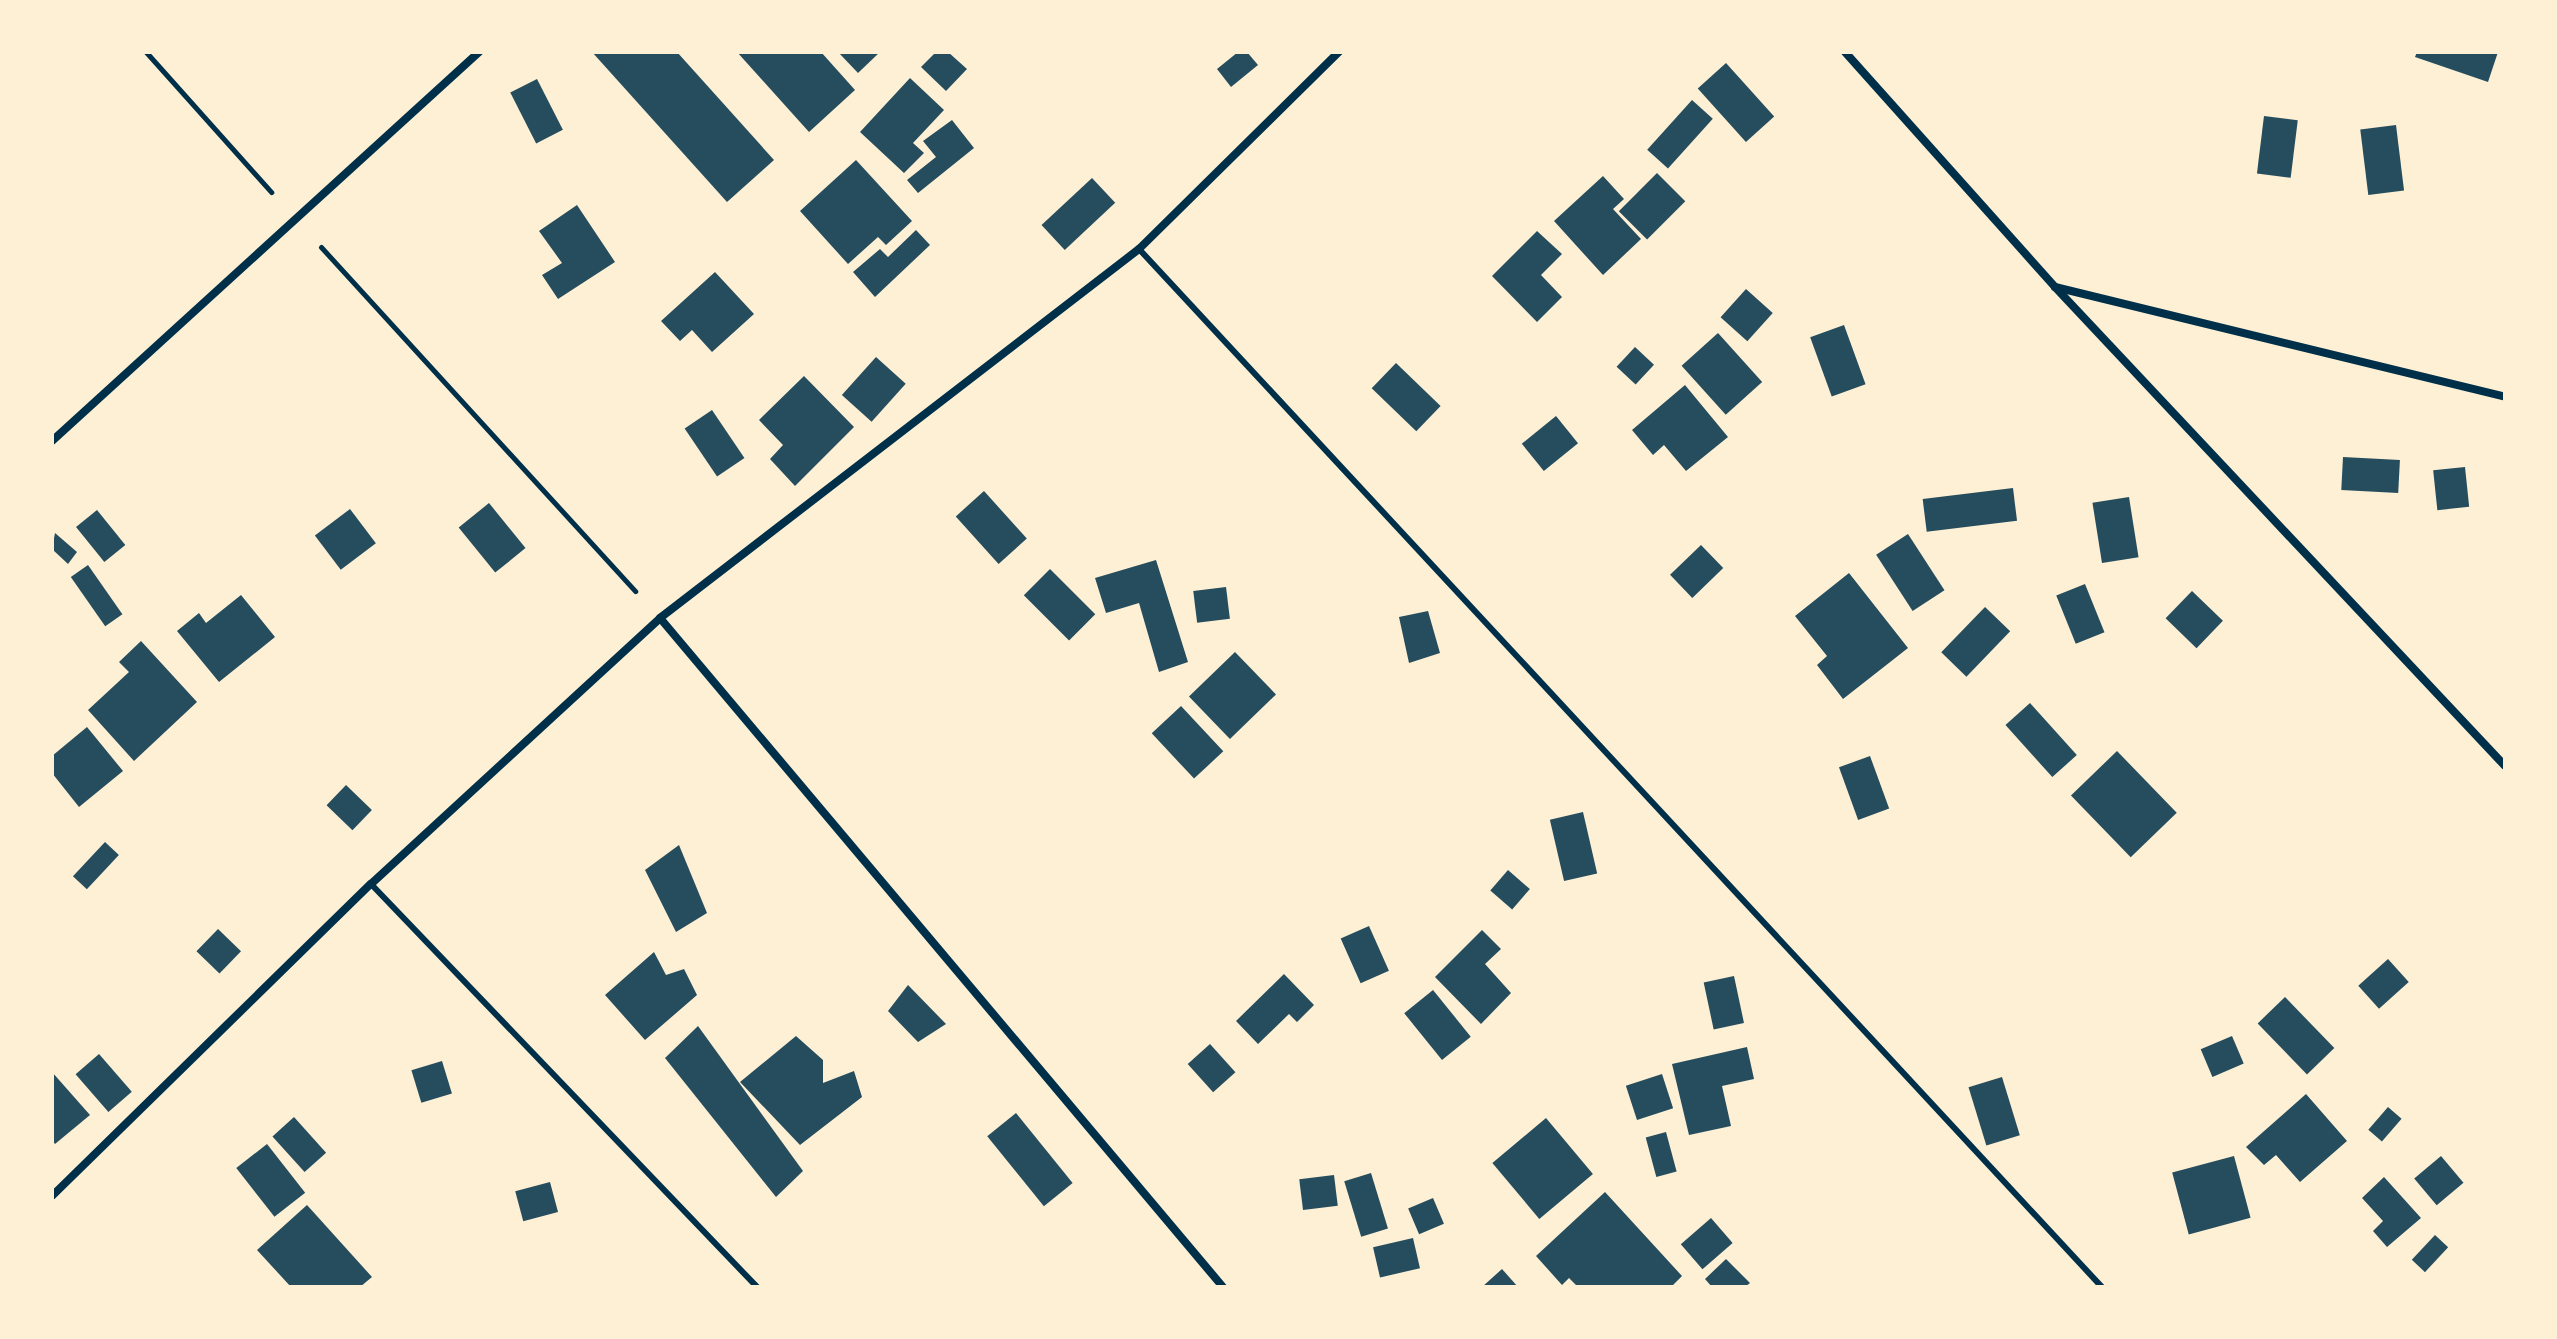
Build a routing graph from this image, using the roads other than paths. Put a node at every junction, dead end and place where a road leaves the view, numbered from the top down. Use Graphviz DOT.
graph roads {
  1 [pos="479,52"];
  2 [pos="1339,52"];
  3 [pos="1845,52"];
  4 [pos="1139,249"];
  5 [pos="2055,287"];
  6 [pos="2505,397"];
  7 [pos="52,441"];
  8 [pos="660,618"];
  9 [pos="2505,766"];
  10 [pos="371,884"];
  11 [pos="52,1196"];
  12 [pos="757,1287"];
  13 [pos="1223,1287"];
  14 [pos="2102,1287"];
  1 -- 7 [label="street"];
  2 -- 4 [label="street"];
  3 -- 5 [label="street"];
  4 -- 8 [label="street"];
  4 -- 14 [label="lane"];
  5 -- 6 [label="street"];
  5 -- 9 [label="street"];
  8 -- 10 [label="street"];
  8 -- 13 [label="street"];
  10 -- 11 [label="street"];
  10 -- 12 [label="lane"];
}
